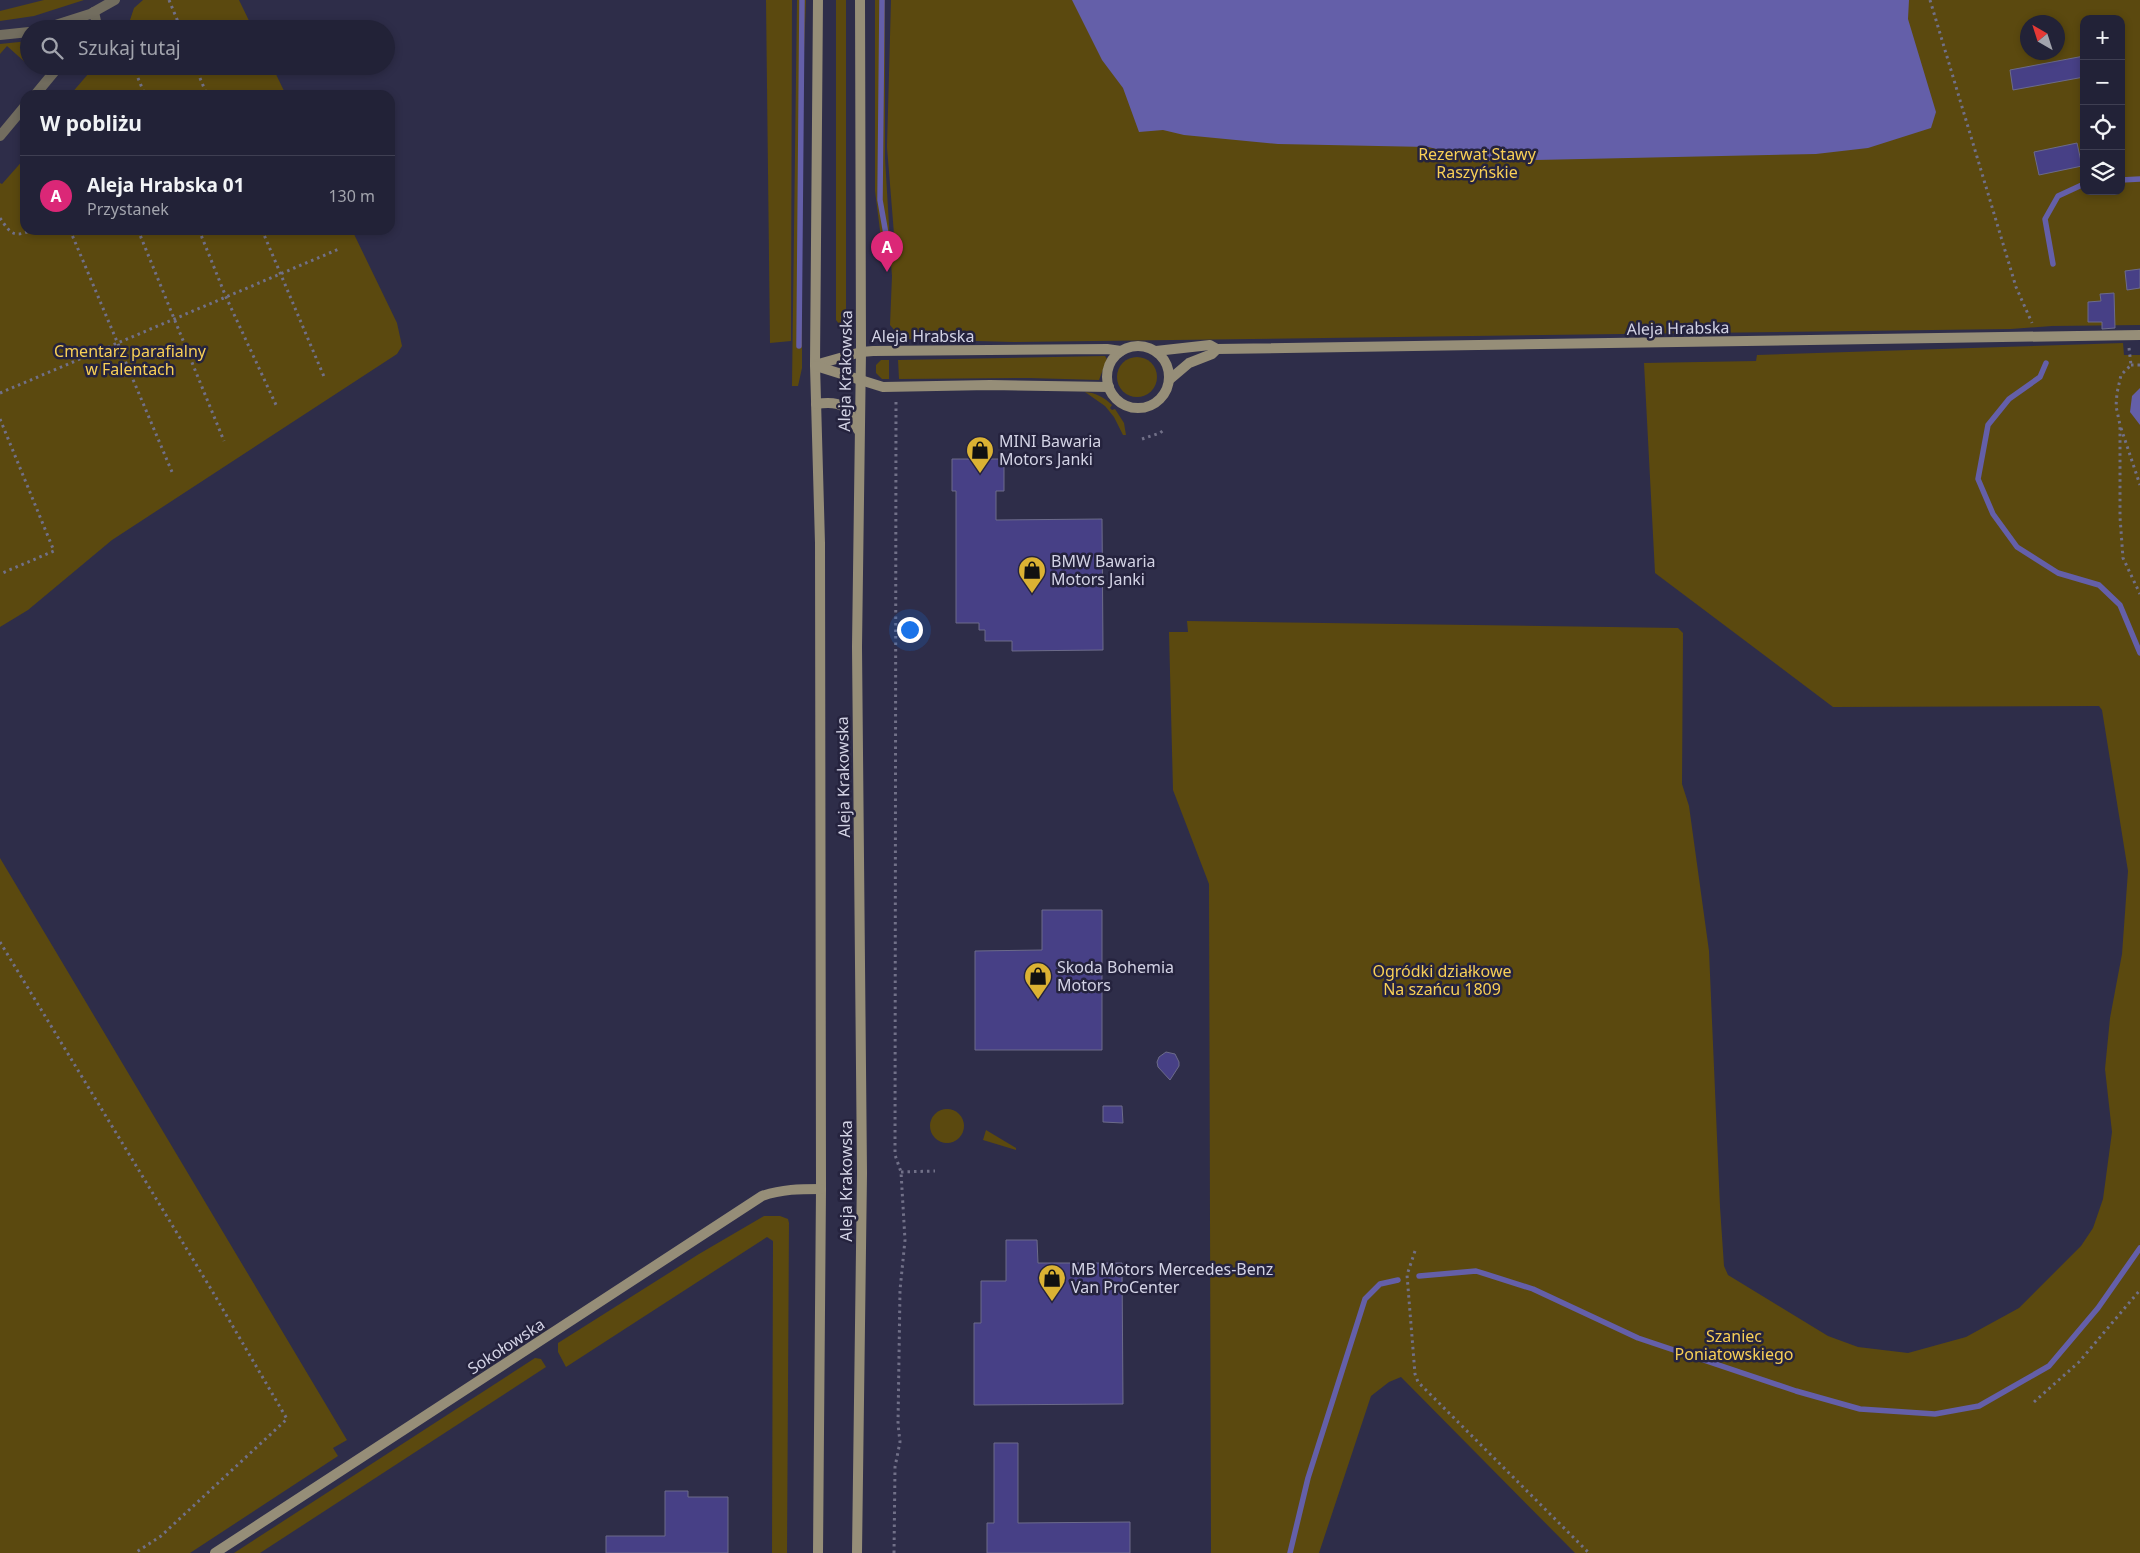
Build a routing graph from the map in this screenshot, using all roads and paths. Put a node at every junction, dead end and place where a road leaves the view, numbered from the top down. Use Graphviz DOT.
graph roads {
  1 [pos="115,0"];
  2 [pos="170,0"];
  3 [pos="818,0"];
  4 [pos="860,0"];
  5 [pos="1930,0"];
  6 [pos="94,12"];
  7 [pos="70,20"];
  8 [pos="96,20"];
  9 [pos="178,20"];
  10 [pos="20,33"];
  11 [pos="0,35"];
  12 [pos="52,75"];
  13 [pos="136,75"];
  14 [pos="199,75"];
  15 [pos="39,90"];
  16 [pos="142,90"];
  17 [pos="205,90"];
  18 [pos="20,112"];
  19 [pos="0,136"];
  20 [pos="0,218"];
  21 [pos="20,235"];
  22 [pos="72,235"];
  23 [pos="140,235"];
  24 [pos="201,235"];
  25 [pos="264,235"];
  26 [pos="339,250"];
  27 [pos="281,274"];
  28 [pos="226,297"];
  29 [pos="174,320"];
  30 [pos="2128,335"];
  31 [pos="2140,335"];
  32 [pos="2037,336"];
  33 [pos="118,343"];
  34 [pos="1217,349"];
  35 [pos="1121,351"];
  36 [pos="1156,351"];
  37 [pos="861,352"];
  38 [pos="815,365"];
  39 [pos="2132,365"];
  40 [pos="2140,365"];
  41 [pos="325,378"];
  42 [pos="861,379"];
  43 [pos="1169,380"];
  44 [pos="1109,387"];
  45 [pos="0,393"];
  46 [pos="895,396"];
  47 [pos="816,404"];
  48 [pos="277,407"];
  49 [pos="0,419"];
  50 [pos="2120,425"];
  51 [pos="1165,428"];
  52 [pos="859,434"];
  53 [pos="1142,439"];
  54 [pos="224,441"];
  55 [pos="172,472"];
  56 [pos="2140,485"];
  57 [pos="0,574"];
  58 [pos="2140,592"];
  59 [pos="0,942"];
  60 [pos="935,1171"];
  61 [pos="901,1172"];
  62 [pos="821,1190"];
  63 [pos="1415,1251"];
  64 [pos="2140,1290"];
  65 [pos="2034,1402"];
  66 [pos="135,1553"];
  67 [pos="215,1553"];
  68 [pos="818,1553"];
  69 [pos="858,1553"];
  70 [pos="894,1553"];
  71 [pos="1589,1553"];
  1 -- 6 [label="street"];
  2 -- 9 [label="path"];
  3 -- 38 [label="main road, Aleja Krakowska"];
  4 -- 37 [label="main road, Aleja Krakowska"];
  5 -- 32 [label="path"];
  6 -- 7 [label="street"];
  6 -- 8 [label="street"];
  10 -- 11 [label="street"];
  12 -- 15 [label="street"];
  13 -- 16 [label="path"];
  14 -- 17 [label="path"];
  18 -- 19 [label="street"];
  20 -- 21 [label="path"];
  22 -- 33 [label="path"];
  23 -- 29 [label="path"];
  24 -- 28 [label="path"];
  25 -- 27 [label="path"];
  26 -- 27 [label="path"];
  27 -- 28 [label="path"];
  27 -- 41 [label="path"];
  28 -- 29 [label="path"];
  28 -- 48 [label="path"];
  29 -- 33 [label="path"];
  29 -- 54 [label="path"];
  30 -- 31 [label="main road, Aleja Hrabska"];
  30 -- 32 [label="main road, Aleja Hrabska"];
  30 -- 39 [label="path"];
  32 -- 34 [label="main road, Aleja Hrabska"];
  33 -- 45 [label="path"];
  33 -- 55 [label="path"];
  34 -- 36 [label="main road, Aleja Hrabska"];
  34 -- 43 [label="main road, Aleja Hrabska"];
  35 -- 36 [label="main road"];
  35 -- 37 [label="main road, Aleja Hrabska"];
  35 -- 44 [label="main road"];
  36 -- 43 [label="main road"];
  37 -- 38 [label="main road, Aleja Hrabska"];
  37 -- 42 [label="main road, Aleja Krakowska"];
  38 -- 42 [label="main road"];
  38 -- 47 [label="main road, Aleja Krakowska"];
  39 -- 40 [label="path"];
  39 -- 50 [label="path"];
  42 -- 44 [label="main road"];
  42 -- 52 [label="main road, Aleja Krakowska"];
  43 -- 44 [label="main road"];
  46 -- 61 [label="path"];
  47 -- 52 [label="main road"];
  47 -- 62 [label="main road, Aleja Krakowska"];
  49 -- 57 [label="path"];
  50 -- 56 [label="path"];
  50 -- 58 [label="path"];
  51 -- 53 [label="path"];
  52 -- 69 [label="main road, Aleja Krakowska"];
  59 -- 66 [label="path"];
  60 -- 61 [label="path"];
  61 -- 70 [label="path"];
  62 -- 67 [label="main road, Sokołowska"];
  62 -- 68 [label="main road, Aleja Krakowska"];
  63 -- 71 [label="path"];
  64 -- 65 [label="path"];
}
